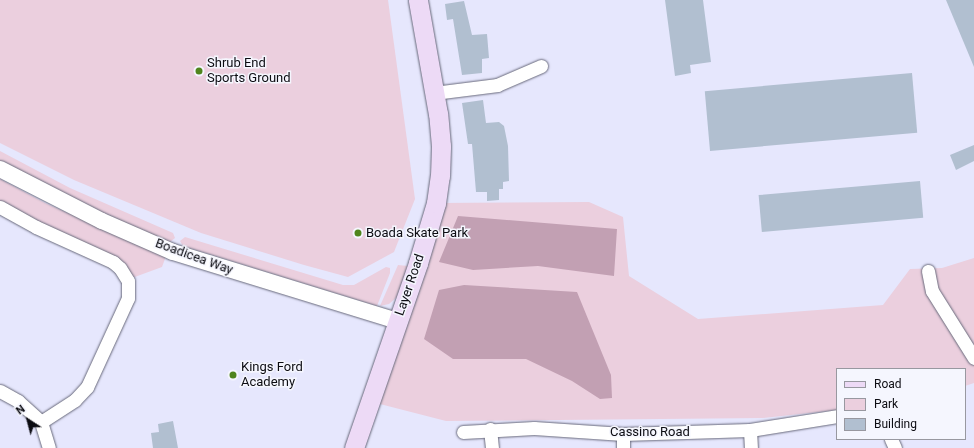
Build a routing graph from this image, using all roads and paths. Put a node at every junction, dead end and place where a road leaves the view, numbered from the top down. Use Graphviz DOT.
graph roads {
  1 [pos="418,0"];
  2 [pos="540,66"];
  3 [pos="434,93"];
  4 [pos="0,169"];
  5 [pos="0,207"];
  6 [pos="928,271"];
  7 [pos="397,321"];
  8 [pos="974,358"];
  9 [pos="0,391"];
  10 [pos="836,416"];
  11 [pos="41,422"];
  12 [pos="490,429"];
  13 [pos="750,430"];
  14 [pos="463,432"];
  15 [pos="623,434"];
  16 [pos="49,448"];
  17 [pos="354,448"];
  18 [pos="492,448"];
  19 [pos="623,448"];
  20 [pos="751,448"];
  1 -- 3 [label="main road, Layer Road"];
  2 -- 3 [label="street"];
  3 -- 7 [label="main road, Layer Road"];
  4 -- 7 [label="street, Boadicea Way"];
  5 -- 11 [label="street"];
  6 -- 8 [label="street"];
  7 -- 17 [label="main road, Layer Road"];
  9 -- 11 [label="street"];
  10 -- 13 [label="street, Cassino Road"];
  11 -- 16 [label="street"];
  12 -- 14 [label="street, Cassino Road"];
  12 -- 15 [label="street, Cassino Road"];
  12 -- 18 [label="street"];
  13 -- 15 [label="street, Cassino Road"];
  13 -- 20 [label="street"];
  15 -- 19 [label="street"];
}
